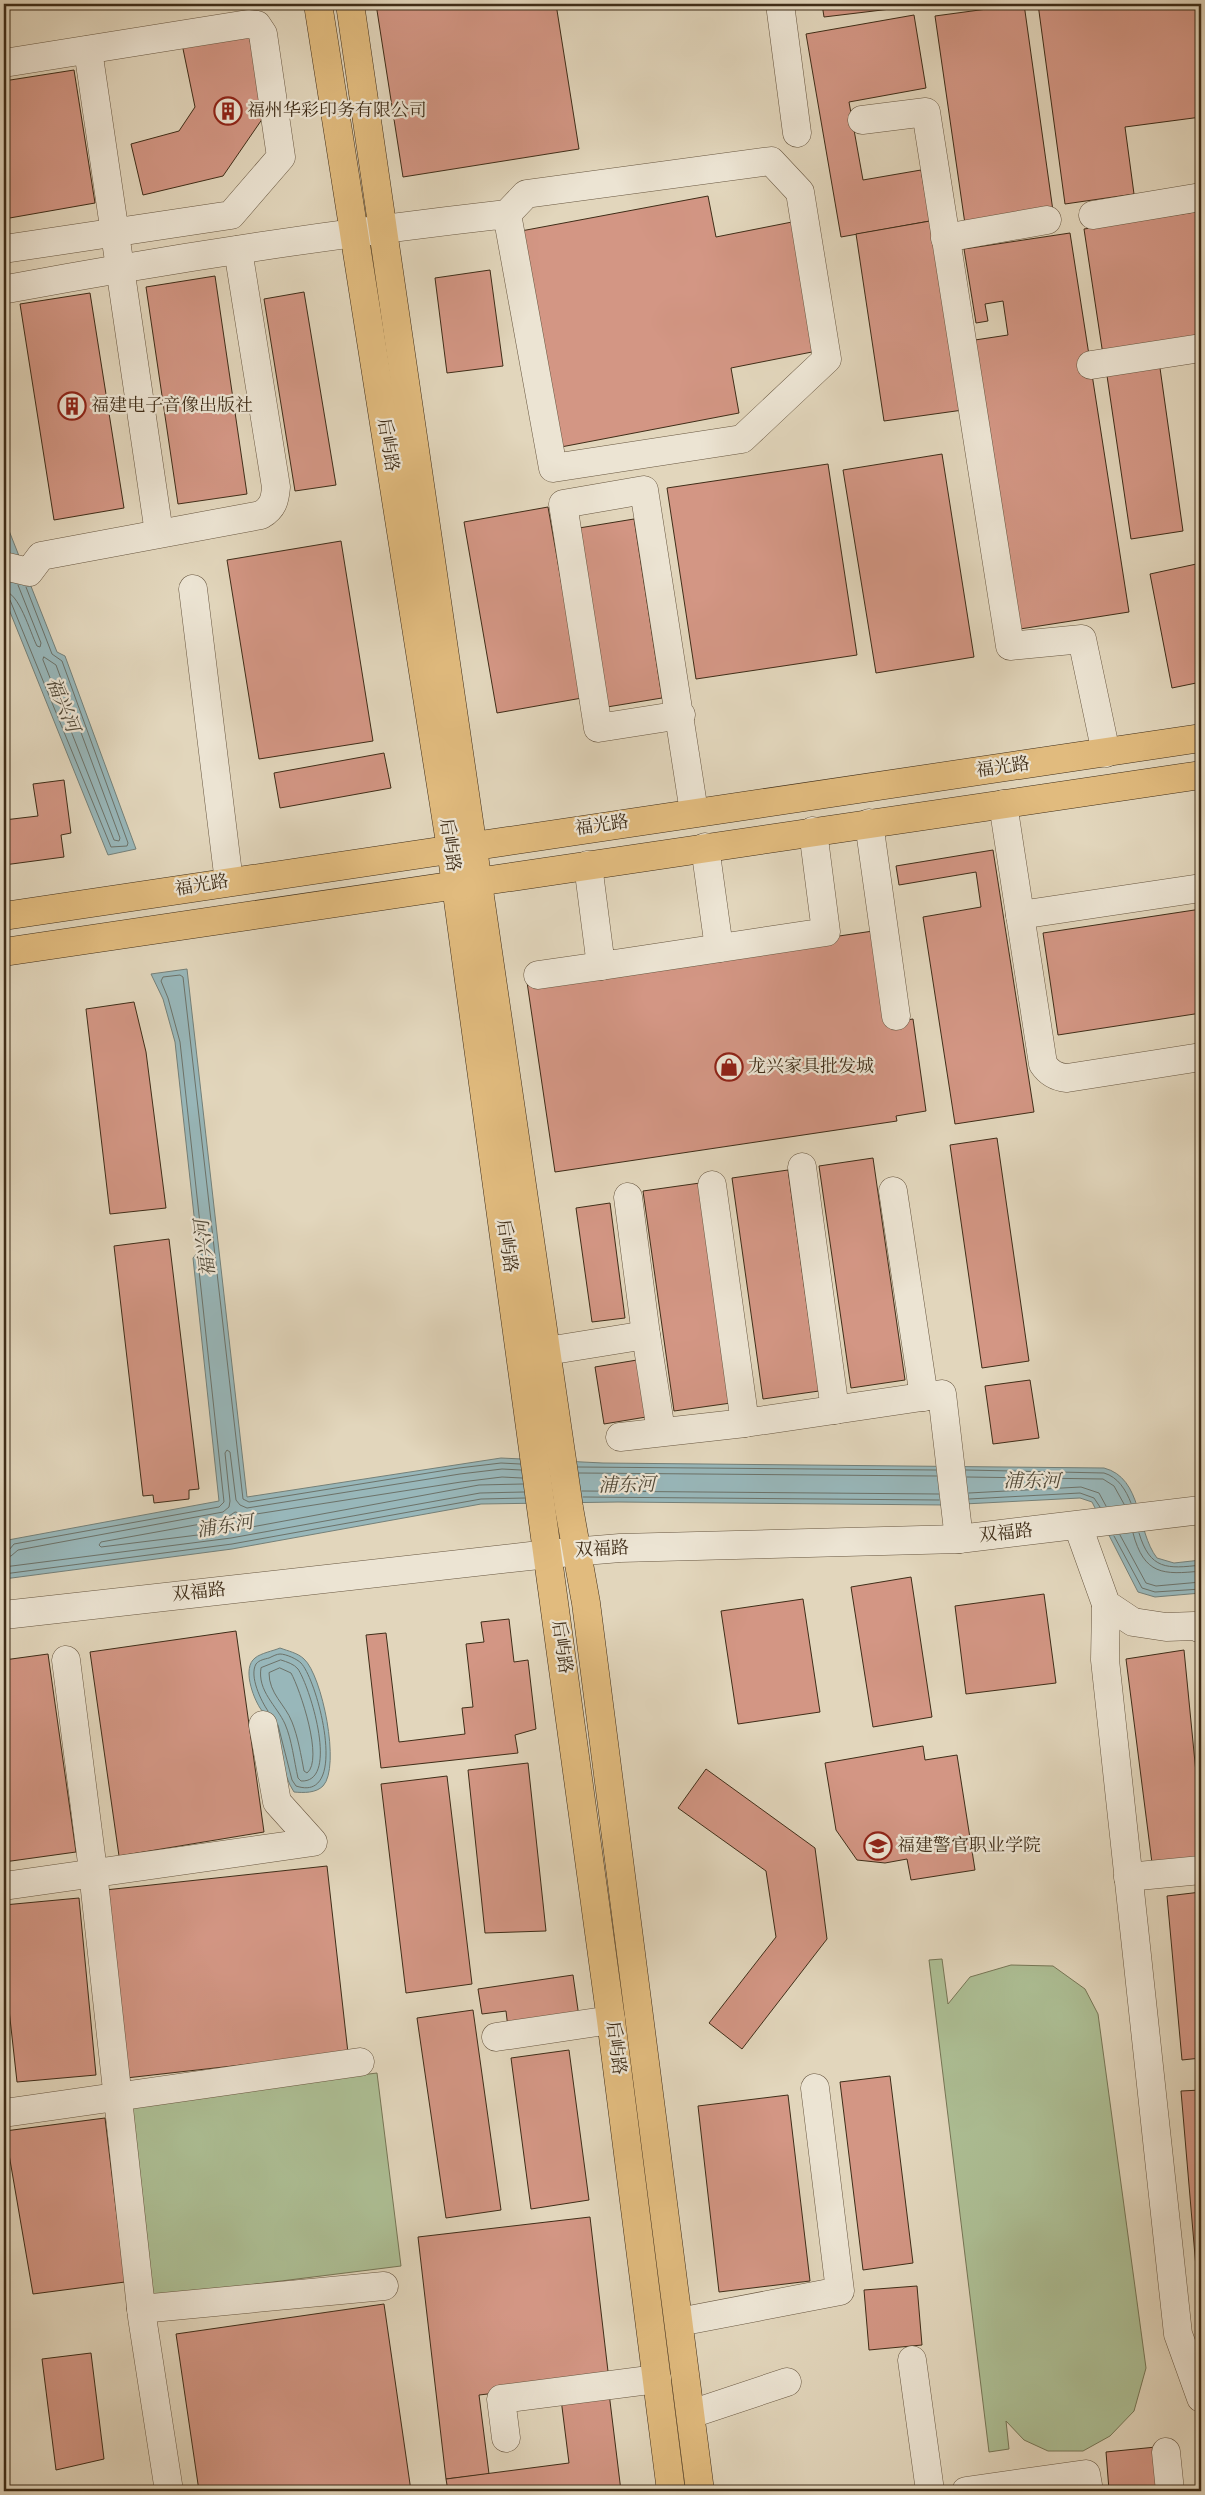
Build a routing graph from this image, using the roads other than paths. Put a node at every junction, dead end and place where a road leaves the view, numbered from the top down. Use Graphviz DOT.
graph roads {
  1 [pos="318,4"];
  2 [pos="350,4"];
  3 [pos="780,4"];
  4 [pos="88,50"];
  5 [pos="4,63"];
  6 [pos="862,120"];
  7 [pos="797,133"];
  8 [pos="1201,197"];
  9 [pos="506,214"];
  10 [pos="1092,215"];
  11 [pos="1047,220"];
  12 [pos="383,228"];
  13 [pos="115,233"];
  14 [pos="354,233"];
  15 [pos="946,238"];
  16 [pos="4,250"];
  17 [pos="238,250"];
  18 [pos="120,268"];
  19 [pos="6,289"];
  20 [pos="1201,348"];
  21 [pos="1091,365"];
  22 [pos="159,533"];
  23 [pos="16,569"];
  24 [pos="193,589"];
  25 [pos="680,715"];
  26 [pos="1201,738"];
  27 [pos="1106,753"];
  28 [pos="1201,775"];
  29 [pos="1004,804"];
  30 [pos="694,812"];
  31 [pos="869,823"];
  32 [pos="813,831"];
  33 [pos="462,847"];
  34 [pos="705,847"];
  35 [pos="588,865"];
  36 [pos="229,882"];
  37 [pos="467,882"];
  38 [pos="1201,888"];
  39 [pos="1020,915"];
  40 [pos="4,916"];
  41 [pos="719,948"];
  42 [pos="4,952"];
  43 [pos="602,966"];
  44 [pos="538,976"];
  45 [pos="896,1016"];
  46 [pos="1201,1057"];
  47 [pos="802,1167"];
  48 [pos="712,1185"];
  49 [pos="894,1191"];
  50 [pos="628,1197"];
  51 [pos="646,1335"];
  52 [pos="547,1351"];
  53 [pos="924,1397"];
  54 [pos="835,1410"];
  55 [pos="745,1423"];
  56 [pos="661,1431"];
  57 [pos="620,1437"];
  58 [pos="1201,1510"];
  59 [pos="1086,1524"];
  60 [pos="958,1539"];
  61 [pos="577,1552"];
  62 [pos="548,1554"];
  63 [pos="1106,1604"];
  64 [pos="4,1615"];
  65 [pos="1201,1629"];
  66 [pos="66,1660"];
  67 [pos="263,1725"];
  68 [pos="1201,1870"];
  69 [pos="93,1873"];
  70 [pos="1128,1877"];
  71 [pos="4,1886"];
  72 [pos="611,2020"];
  73 [pos="496,2037"];
  74 [pos="360,2062"];
  75 [pos="815,2088"];
  76 [pos="118,2097"];
  77 [pos="4,2113"];
  78 [pos="384,2286"];
  79 [pos="141,2308"];
  80 [pos="679,2322"];
  81 [pos="912,2360"];
  82 [pos="657,2379"];
  83 [pos="788,2382"];
  84 [pos="1201,2398"];
  85 [pos="691,2414"];
  86 [pos="506,2438"];
  87 [pos="1166,2452"];
  88 [pos="1020,2487"];
  89 [pos="169,2491"];
  90 [pos="671,2491"];
  91 [pos="700,2491"];
  92 [pos="930,2491"];
  93 [pos="966,2491"];
  94 [pos="1089,2491"];
  95 [pos="1170,2491"];
  1 -- 14 [label="main road, 后屿路"];
  2 -- 12 [label="main road, 后屿路"];
  3 -- 7 [label="street"];
  4 -- 5 [label="street"];
  4 -- 13 [label="street"];
  4 -- 13 [label="street"];
  6 -- 15 [label="street"];
  8 -- 10 [label="street"];
  9 -- 9 [label="street"];
  9 -- 12 [label="street"];
  11 -- 15 [label="street"];
  12 -- 14 [label="street"];
  12 -- 33 [label="main road, 后屿路"];
  13 -- 16 [label="street"];
  13 -- 18 [label="street"];
  14 -- 17 [label="street"];
  14 -- 33 [label="main road, 后屿路"];
  15 -- 27 [label="street"];
  17 -- 18 [label="street"];
  17 -- 22 [label="street"];
  18 -- 19 [label="street"];
  18 -- 22 [label="street"];
  20 -- 21 [label="street"];
  22 -- 23 [label="street"];
  24 -- 36 [label="street"];
  25 -- 25 [label="street"];
  25 -- 30 [label="street"];
  26 -- 27 [label="main road, 福光路"];
  27 -- 30 [label="main road, 福光路"];
  28 -- 29 [label="main road, 福光路"];
  29 -- 31 [label="main road, 福光路"];
  29 -- 39 [label="street"];
  30 -- 33 [label="main road, 福光路"];
  31 -- 32 [label="main road, 福光路"];
  31 -- 45 [label="street"];
  32 -- 34 [label="main road, 福光路"];
  32 -- 41 [label="street"];
  33 -- 36 [label="main road, 福光路"];
  33 -- 37 [label="main road, 后屿路"];
  34 -- 35 [label="main road, 福光路"];
  34 -- 41 [label="street"];
  35 -- 37 [label="main road, 福光路"];
  35 -- 43 [label="street"];
  36 -- 40 [label="main road, 福光路"];
  37 -- 42 [label="main road, 福光路"];
  37 -- 52 [label="main road, 后屿路"];
  37 -- 62 [label="main road, 后屿路"];
  38 -- 39 [label="street"];
  39 -- 46 [label="street"];
  41 -- 43 [label="street"];
  43 -- 44 [label="street"];
  47 -- 54 [label="street"];
  48 -- 55 [label="street"];
  49 -- 53 [label="street"];
  50 -- 51 [label="street"];
  51 -- 52 [label="street"];
  51 -- 56 [label="street"];
  52 -- 61 [label="main road, 后屿路"];
  53 -- 54 [label="street"];
  53 -- 60 [label="street"];
  54 -- 55 [label="street"];
  55 -- 56 [label="street"];
  56 -- 57 [label="street"];
  58 -- 59 [label="street, 双福路"];
  59 -- 60 [label="street, 双福路"];
  59 -- 63 [label="street"];
  60 -- 61 [label="street, 双福路"];
  61 -- 62 [label="street, 双福路"];
  61 -- 80 [label="main road, 后屿路"];
  62 -- 64 [label="street, 双福路"];
  62 -- 72 [label="main road, 后屿路"];
  63 -- 65 [label="street"];
  63 -- 70 [label="street"];
  66 -- 69 [label="street"];
  67 -- 69 [label="street"];
  68 -- 70 [label="street"];
  69 -- 71 [label="street"];
  69 -- 76 [label="street"];
  70 -- 84 [label="street"];
  72 -- 73 [label="street"];
  72 -- 82 [label="main road, 后屿路"];
  74 -- 76 [label="street"];
  75 -- 80 [label="street"];
  76 -- 77 [label="street"];
  76 -- 79 [label="street"];
  78 -- 79 [label="street"];
  79 -- 89 [label="street"];
  80 -- 85 [label="main road, 后屿路"];
  81 -- 92 [label="street"];
  82 -- 86 [label="street"];
  82 -- 90 [label="main road, 后屿路"];
  83 -- 85 [label="street"];
  85 -- 91 [label="main road, 后屿路"];
  87 -- 95 [label="street"];
  88 -- 93 [label="street"];
  88 -- 94 [label="street"];
}
